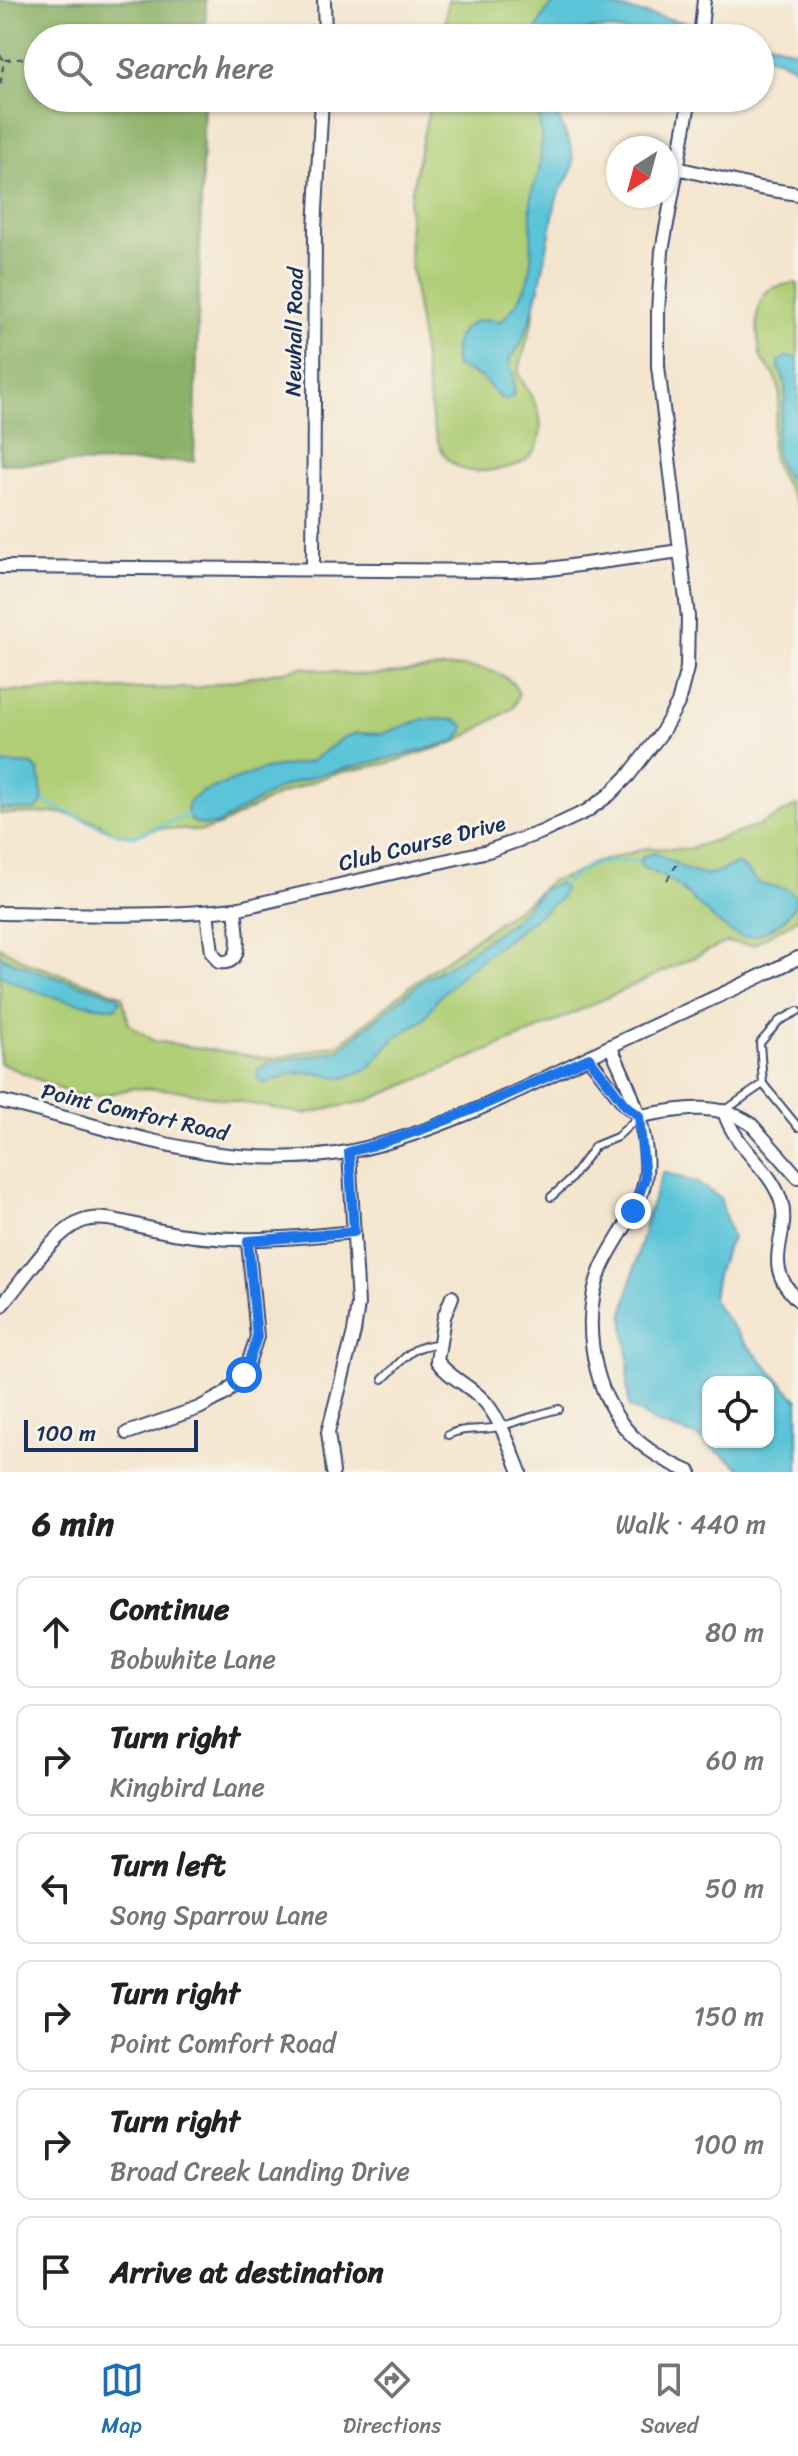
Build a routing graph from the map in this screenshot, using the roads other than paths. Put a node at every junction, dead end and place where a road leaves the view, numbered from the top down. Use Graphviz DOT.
graph roads {
  1 [pos="324,0"];
  2 [pos="704,0"];
  3 [pos="325,24"];
  4 [pos="703,24"];
  5 [pos="321,112"];
  6 [pos="687,112"];
  7 [pos="678,163"];
  8 [pos="678,168"];
  9 [pos="798,194"];
  10 [pos="670,208"];
  11 [pos="680,551"];
  12 [pos="0,567"];
  13 [pos="313,568"];
  14 [pos="235,909"];
  15 [pos="207,912"];
  16 [pos="0,913"];
  17 [pos="798,958"];
  18 [pos="798,1011"];
  19 [pos="610,1046"];
  20 [pos="589,1058"];
  21 [pos="763,1084"];
  22 [pos="0,1101"];
  23 [pos="724,1111"];
  24 [pos="639,1116"];
  25 [pos="798,1127"];
  26 [pos="349,1152"];
  27 [pos="798,1177"];
  28 [pos="551,1197"];
  29 [pos="354,1232"];
  30 [pos="248,1241"];
  31 [pos="452,1297"];
  32 [pos="798,1300"];
  33 [pos="0,1307"];
  34 [pos="438,1344"];
  35 [pos="383,1379"];
  36 [pos="559,1409"];
  37 [pos="500,1426"];
  38 [pos="127,1433"];
  39 [pos="448,1435"];
  40 [pos="660,1466"];
  41 [pos="682,1470"];
  42 [pos="333,1472"];
  43 [pos="520,1472"];
  1 -- 3 [label="street"];
  2 -- 4 [label="street"];
  5 -- 13 [label="street, Newhall Road"];
  6 -- 7 [label="street, Club Course Drive"];
  8 -- 9 [label="street"];
  10 -- 11 [label="street, Club Course Drive"];
  11 -- 13 [label="street"];
  11 -- 14 [label="street, Club Course Drive"];
  12 -- 13 [label="street"];
  14 -- 15 [label="street, Club Course Drive"];
  14 -- 15 [label="street"];
  15 -- 16 [label="street, Club Course Drive"];
  17 -- 19 [label="street, Point Comfort Road"];
  18 -- 21 [label="lane"];
  19 -- 20 [label="street, Point Comfort Road"];
  19 -- 24 [label="street"];
  20 -- 24 [label="street"];
  20 -- 26 [label="street, Point Comfort Road"];
  21 -- 23 [label="lane"];
  21 -- 25 [label="lane"];
  22 -- 26 [label="street, Point Comfort Road"];
  23 -- 24 [label="street"];
  23 -- 27 [label="street"];
  23 -- 32 [label="street"];
  24 -- 28 [label="lane"];
  24 -- 40 [label="street"];
  26 -- 29 [label="street"];
  29 -- 30 [label="street"];
  29 -- 42 [label="street"];
  30 -- 33 [label="street"];
  30 -- 38 [label="street"];
  31 -- 34 [label="street"];
  34 -- 35 [label="lane"];
  34 -- 37 [label="street"];
  36 -- 37 [label="lane"];
  37 -- 39 [label="lane"];
  37 -- 43 [label="street"];
  40 -- 41 [label="street"];
}
